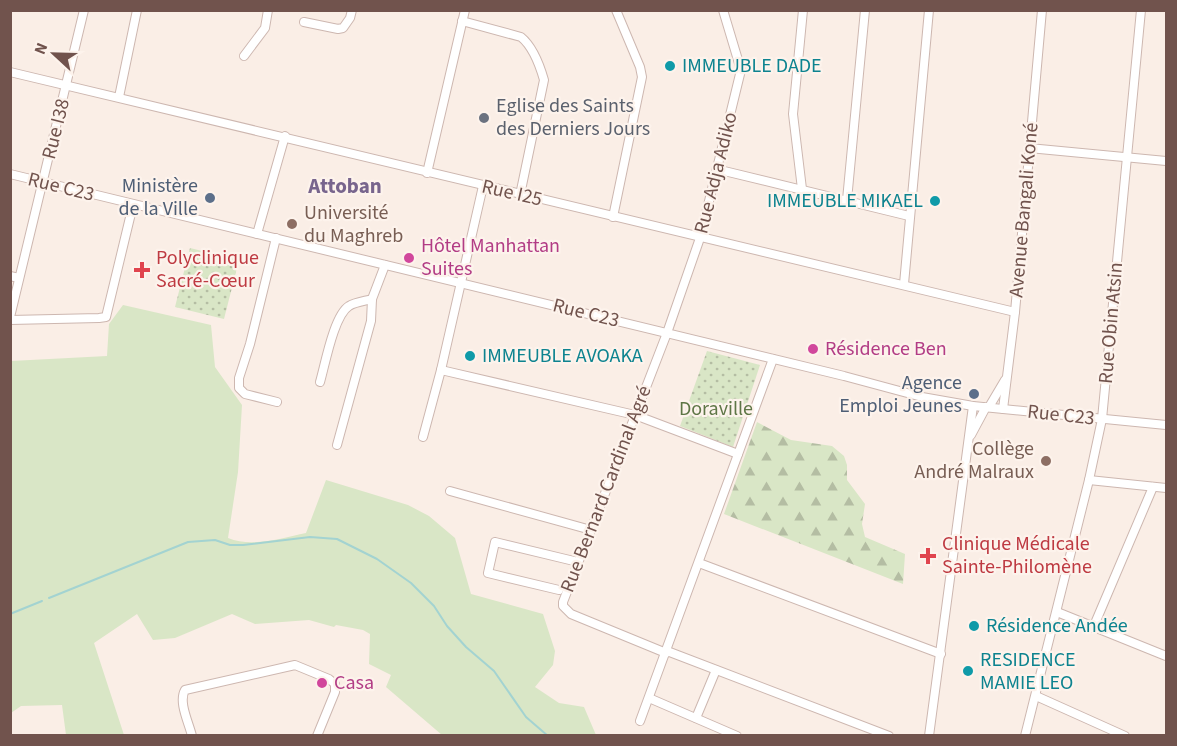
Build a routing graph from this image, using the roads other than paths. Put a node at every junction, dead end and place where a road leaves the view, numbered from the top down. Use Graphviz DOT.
graph roads {
  1 [pos="84,10"];
  2 [pos="137,10"];
  3 [pos="352,10"];
  4 [pos="465,10"];
  5 [pos="616,10"];
  6 [pos="803,10"];
  7 [pos="865,10"];
  8 [pos="929,10"];
  9 [pos="1042,10"];
  10 [pos="1141,10"];
  11 [pos="266,11"];
  12 [pos="722,11"];
  13 [pos="462,21"];
  14 [pos="304,22"];
  15 [pos="243,56"];
  16 [pos="10,72"];
  17 [pos="67,84"];
  18 [pos="119,97"];
  19 [pos="285,136"];
  20 [pos="1029,148"];
  21 [pos="1126,158"];
  22 [pos="1167,161"];
  23 [pos="717,169"];
  24 [pos="427,173"];
  25 [pos="10,174"];
  26 [pos="43,182"];
  27 [pos="483,186"];
  28 [pos="802,189"];
  29 [pos="520,195"];
  30 [pos="847,200"];
  31 [pos="133,205"];
  32 [pos="909,216"];
  33 [pos="613,217"];
  34 [pos="256,234"];
  35 [pos="276,238"];
  36 [pos="700,238"];
  37 [pos="385,265"];
  38 [pos="10,276"];
  39 [pos="19,278"];
  40 [pos="460,284"];
  41 [pos="904,284"];
  42 [pos="372,299"];
  43 [pos="1015,312"];
  44 [pos="10,318"];
  45 [pos="667,333"];
  46 [pos="773,359"];
  47 [pos="441,370"];
  48 [pos="1008,374"];
  49 [pos="320,382"];
  50 [pos="276,402"];
  51 [pos="973,406"];
  52 [pos="988,407"];
  53 [pos="1003,409"];
  54 [pos="634,415"];
  55 [pos="1102,419"];
  56 [pos="1167,425"];
  57 [pos="423,437"];
  58 [pos="969,438"];
  59 [pos="338,445"];
  60 [pos="738,454"];
  61 [pos="1089,480"];
  62 [pos="1153,487"];
  63 [pos="1167,488"];
  64 [pos="450,491"];
  65 [pos="591,530"];
  66 [pos="578,562"];
  67 [pos="699,562"];
  68 [pos="559,590"];
  69 [pos="1057,612"];
  70 [pos="1093,628"];
  71 [pos="666,652"];
  72 [pos="941,654"];
  73 [pos="1167,656"];
  74 [pos="716,670"];
  75 [pos="1036,696"];
  76 [pos="649,698"];
  77 [pos="696,718"];
  78 [pos="640,721"];
  79 [pos="192,735"];
  80 [pos="317,735"];
  81 [pos="737,735"];
  82 [pos="889,735"];
  83 [pos="929,735"];
  84 [pos="1025,735"];
  85 [pos="1125,735"];
  1 -- 17 [label="street, Rue I38"];
  2 -- 18 [label="street"];
  3 -- 14 [label="street"];
  4 -- 13 [label="street"];
  5 -- 33 [label="street"];
  6 -- 28 [label="street"];
  7 -- 30 [label="street"];
  8 -- 32 [label="street"];
  9 -- 20 [label="street, Avenue Bangali Koné"];
  10 -- 21 [label="street, Rue Obin Atsin"];
  11 -- 15 [label="street"];
  12 -- 23 [label="street, Rue Adja Adiko"];
  13 -- 24 [label="street"];
  13 -- 29 [label="street"];
  16 -- 17 [label="street, Rue I25"];
  17 -- 18 [label="street, Rue I25"];
  17 -- 26 [label="street, Rue I38"];
  18 -- 19 [label="street, Rue I25"];
  19 -- 24 [label="street, Rue I25"];
  19 -- 34 [label="street"];
  20 -- 21 [label="street"];
  20 -- 43 [label="street, Avenue Bangali Koné"];
  21 -- 22 [label="street"];
  21 -- 55 [label="street, Rue Obin Atsin"];
  23 -- 28 [label="street"];
  23 -- 36 [label="street, Rue Adja Adiko"];
  24 -- 27 [label="street, Rue I25"];
  25 -- 26 [label="street, Rue C23"];
  26 -- 31 [label="street, Rue C23"];
  26 -- 39 [label="street, Rue I38"];
  27 -- 29 [label="street, Rue I25"];
  27 -- 40 [label="street"];
  28 -- 30 [label="street"];
  29 -- 33 [label="street, Rue I25"];
  30 -- 32 [label="street"];
  31 -- 34 [label="street, Rue C23"];
  31 -- 44 [label="street"];
  32 -- 41 [label="street"];
  33 -- 36 [label="street, Rue I25"];
  34 -- 35 [label="street, Rue C23"];
  35 -- 37 [label="street, Rue C23"];
  35 -- 50 [label="street"];
  36 -- 41 [label="street, Rue I25"];
  36 -- 45 [label="street, Rue Adja Adiko"];
  37 -- 40 [label="street, Rue C23"];
  37 -- 42 [label="street"];
  38 -- 39 [label="street"];
  39 -- 44 [label="street, Rue I38"];
  40 -- 45 [label="street, Rue C23"];
  40 -- 47 [label="street"];
  41 -- 43 [label="street, Rue I25"];
  42 -- 49 [label="street"];
  42 -- 59 [label="street"];
  43 -- 48 [label="street, Avenue Bangali Koné"];
  45 -- 46 [label="street, Rue C23"];
  45 -- 54 [label="street, Rue Bernard Cardinal Agré"];
  46 -- 51 [label="street, Rue C23"];
  46 -- 60 [label="street"];
  47 -- 54 [label="street"];
  47 -- 57 [label="street"];
  48 -- 52 [label="street"];
  48 -- 53 [label="street, Avenue Bangali Koné"];
  51 -- 52 [label="street, Rue C23"];
  51 -- 58 [label="street"];
  52 -- 53 [label="street, Rue C23"];
  52 -- 58 [label="street"];
  53 -- 55 [label="street, Rue C23"];
  54 -- 60 [label="street"];
  54 -- 65 [label="street, Rue Bernard Cardinal Agré"];
  55 -- 56 [label="street, Rue C23"];
  55 -- 61 [label="street, Rue Obin Atsin"];
  58 -- 72 [label="street"];
  60 -- 67 [label="street"];
  61 -- 62 [label="street"];
  61 -- 69 [label="street, Rue Obin Atsin"];
  62 -- 63 [label="street"];
  62 -- 70 [label="street"];
  64 -- 65 [label="street"];
  65 -- 66 [label="street, Rue Bernard Cardinal Agré"];
  66 -- 68 [label="street"];
  66 -- 71 [label="street, Rue Bernard Cardinal Agré"];
  67 -- 71 [label="street"];
  67 -- 72 [label="street"];
  69 -- 70 [label="street"];
  69 -- 75 [label="street, Rue Obin Atsin"];
  70 -- 73 [label="street"];
  71 -- 74 [label="street"];
  71 -- 76 [label="street"];
  72 -- 83 [label="street"];
  74 -- 77 [label="street"];
  74 -- 82 [label="street"];
  75 -- 84 [label="street, Rue Obin Atsin"];
  75 -- 85 [label="street"];
  76 -- 77 [label="street"];
  76 -- 78 [label="street"];
  77 -- 81 [label="street"];
  79 -- 80 [label="street"];
}
